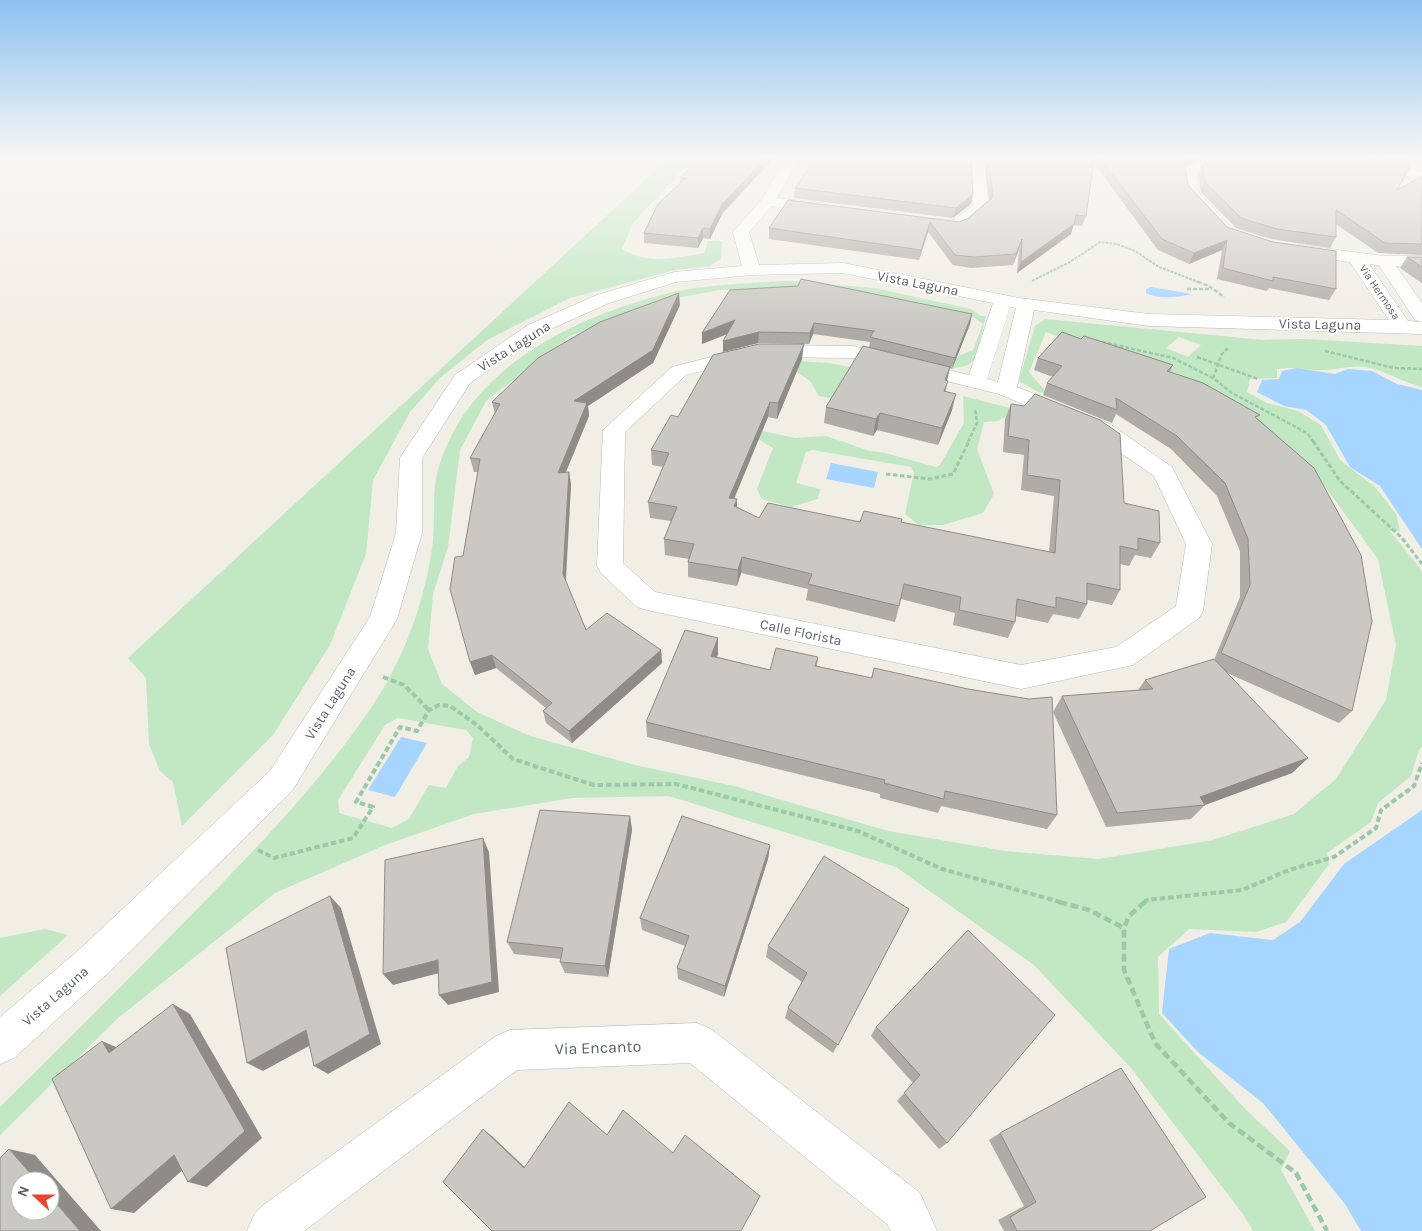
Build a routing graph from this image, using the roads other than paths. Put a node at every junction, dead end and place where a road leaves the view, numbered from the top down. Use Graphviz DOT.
graph roads {
  1 [pos="755,215"];
  2 [pos="969,215"];
  3 [pos="1213,215"];
  4 [pos="910,219"];
  5 [pos="1223,226"];
  6 [pos="1278,248"];
  7 [pos="1357,259"];
  8 [pos="1384,261"];
  9 [pos="1422,261"];
  10 [pos="752,270"];
  11 [pos="1016,302"];
  12 [pos="1415,323"];
  13 [pos="976,383"];
  14 [pos="1006,390"];
  15 [pos="0,1044"];
  16 [pos="270,1231"];
  17 [pos="914,1231"];
  1 -- 10 [label="street"];
  2 -- 4 [label="street"];
  3 -- 5 [label="street"];
  6 -- 7 [label="street, Via Hermosa"];
  7 -- 8 [label="street, Via Hermosa"];
  7 -- 12 [label="street, Via Hermosa"];
  8 -- 9 [label="street, Via Hermosa"];
  8 -- 12 [label="street, Via Hermosa"];
  10 -- 11 [label="street, Vista Laguna"];
  10 -- 15 [label="street, Vista Laguna"];
  11 -- 12 [label="street, Vista Laguna"];
  11 -- 13 [label="street"];
  11 -- 14 [label="street"];
  13 -- 14 [label="street, Calle Florista"];
  13 -- 14 [label="street, Calle Florista"];
  16 -- 17 [label="street, Via Encanto"];
}
